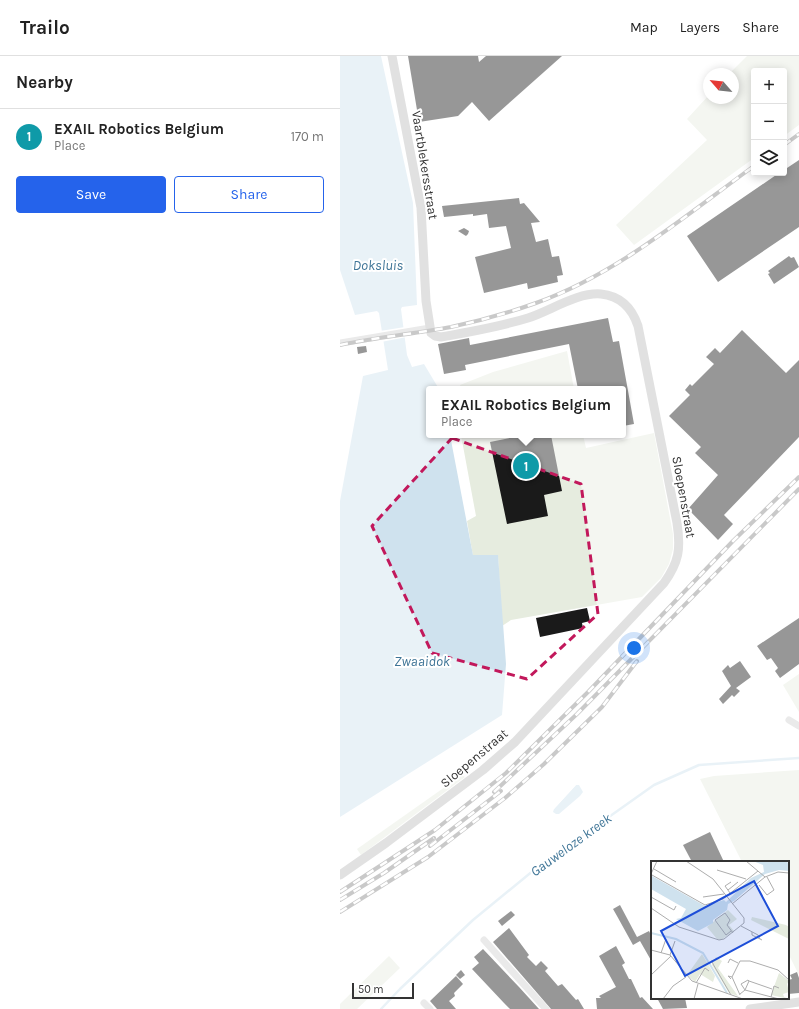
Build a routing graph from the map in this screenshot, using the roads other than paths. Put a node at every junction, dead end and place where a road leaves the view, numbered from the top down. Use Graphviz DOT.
graph roads {
  1 [pos="392,56"];
  2 [pos="430,328"];
  3 [pos="340,343"];
  4 [pos="789,720"];
  5 [pos="799,726"];
  6 [pos="340,875"];
  7 [pos="484,940"];
  8 [pos="799,1002"];
  9 [pos="424,1003"];
  10 [pos="430,1009"];
  11 [pos="546,1009"];
  12 [pos="750,1009"];
  1 -- 2 [label="street, Vaartblekersstraat"];
  2 -- 3 [label="street"];
  2 -- 6 [label="street, Sloepenstraat"];
  4 -- 5 [label="street"];
  7 -- 11 [label="street"];
  8 -- 12 [label="street"];
  9 -- 10 [label="street"];
}
